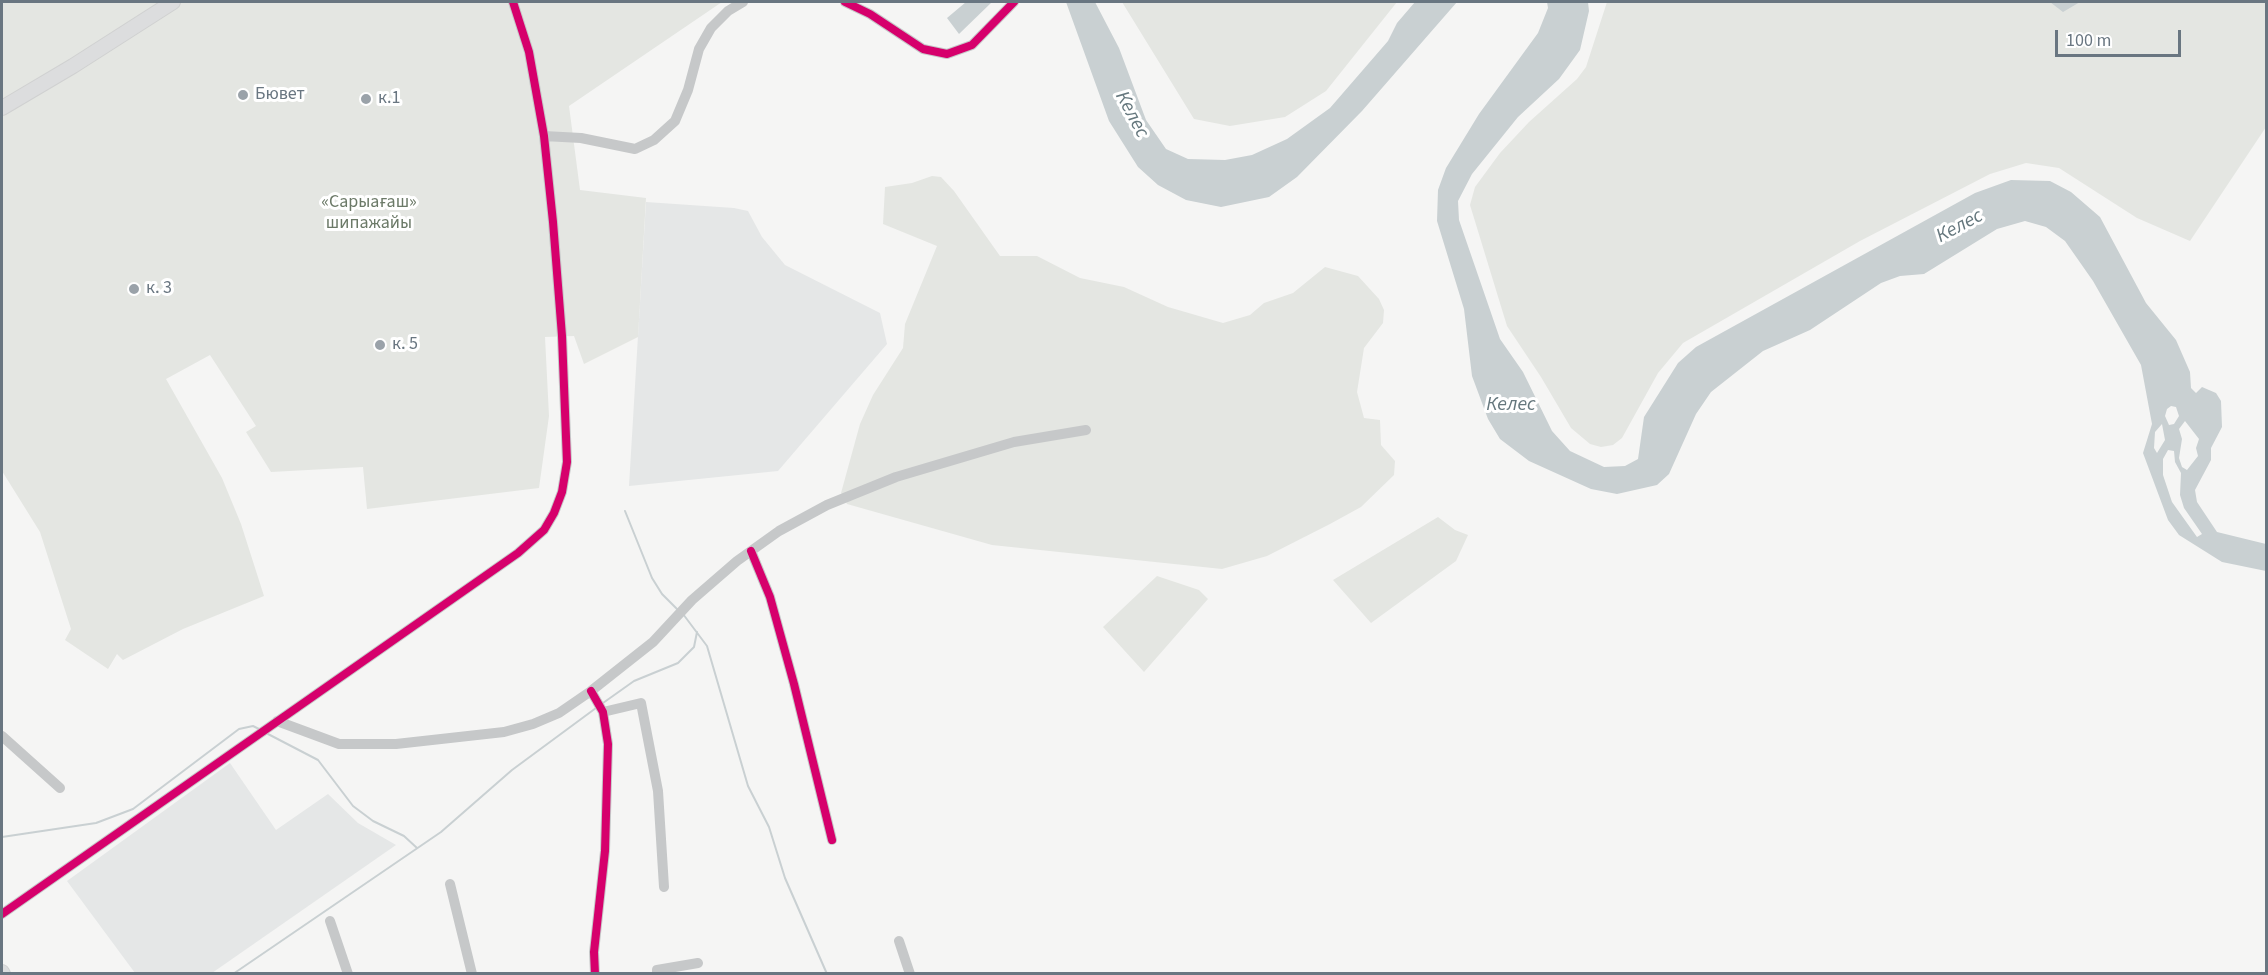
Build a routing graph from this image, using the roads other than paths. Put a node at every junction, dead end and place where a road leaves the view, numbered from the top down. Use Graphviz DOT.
graph roads {
  1 [pos="173,2"];
  2 [pos="513,2"];
  3 [pos="742,2"];
  4 [pos="845,2"];
  5 [pos="1014,2"];
  6 [pos="2,108"];
  7 [pos="543,136"];
  8 [pos="1086,430"];
  9 [pos="752,551"];
  10 [pos="591,691"];
  11 [pos="603,712"];
  12 [pos="277,721"];
  13 [pos="2,736"];
  14 [pos="60,788"];
  15 [pos="832,840"];
  16 [pos="450,884"];
  17 [pos="664,888"];
  18 [pos="2,914"];
  19 [pos="330,921"];
  20 [pos="899,941"];
  21 [pos="698,963"];
  22 [pos="348,974"];
  23 [pos="472,974"];
  24 [pos="595,974"];
  25 [pos="657,974"];
  26 [pos="910,974"];
  1 -- 6 [label="main road"];
  2 -- 7 [label="street"];
  3 -- 7 [label="street"];
  4 -- 5 [label="street"];
  7 -- 12 [label="street"];
  8 -- 9 [label="street"];
  9 -- 10 [label="street"];
  9 -- 15 [label="street"];
  10 -- 11 [label="street"];
  10 -- 12 [label="street"];
  11 -- 17 [label="street"];
  11 -- 24 [label="street"];
  12 -- 18 [label="street"];
  13 -- 14 [label="street"];
  16 -- 23 [label="street"];
  19 -- 22 [label="street"];
  20 -- 26 [label="street"];
  21 -- 25 [label="street"];
}
